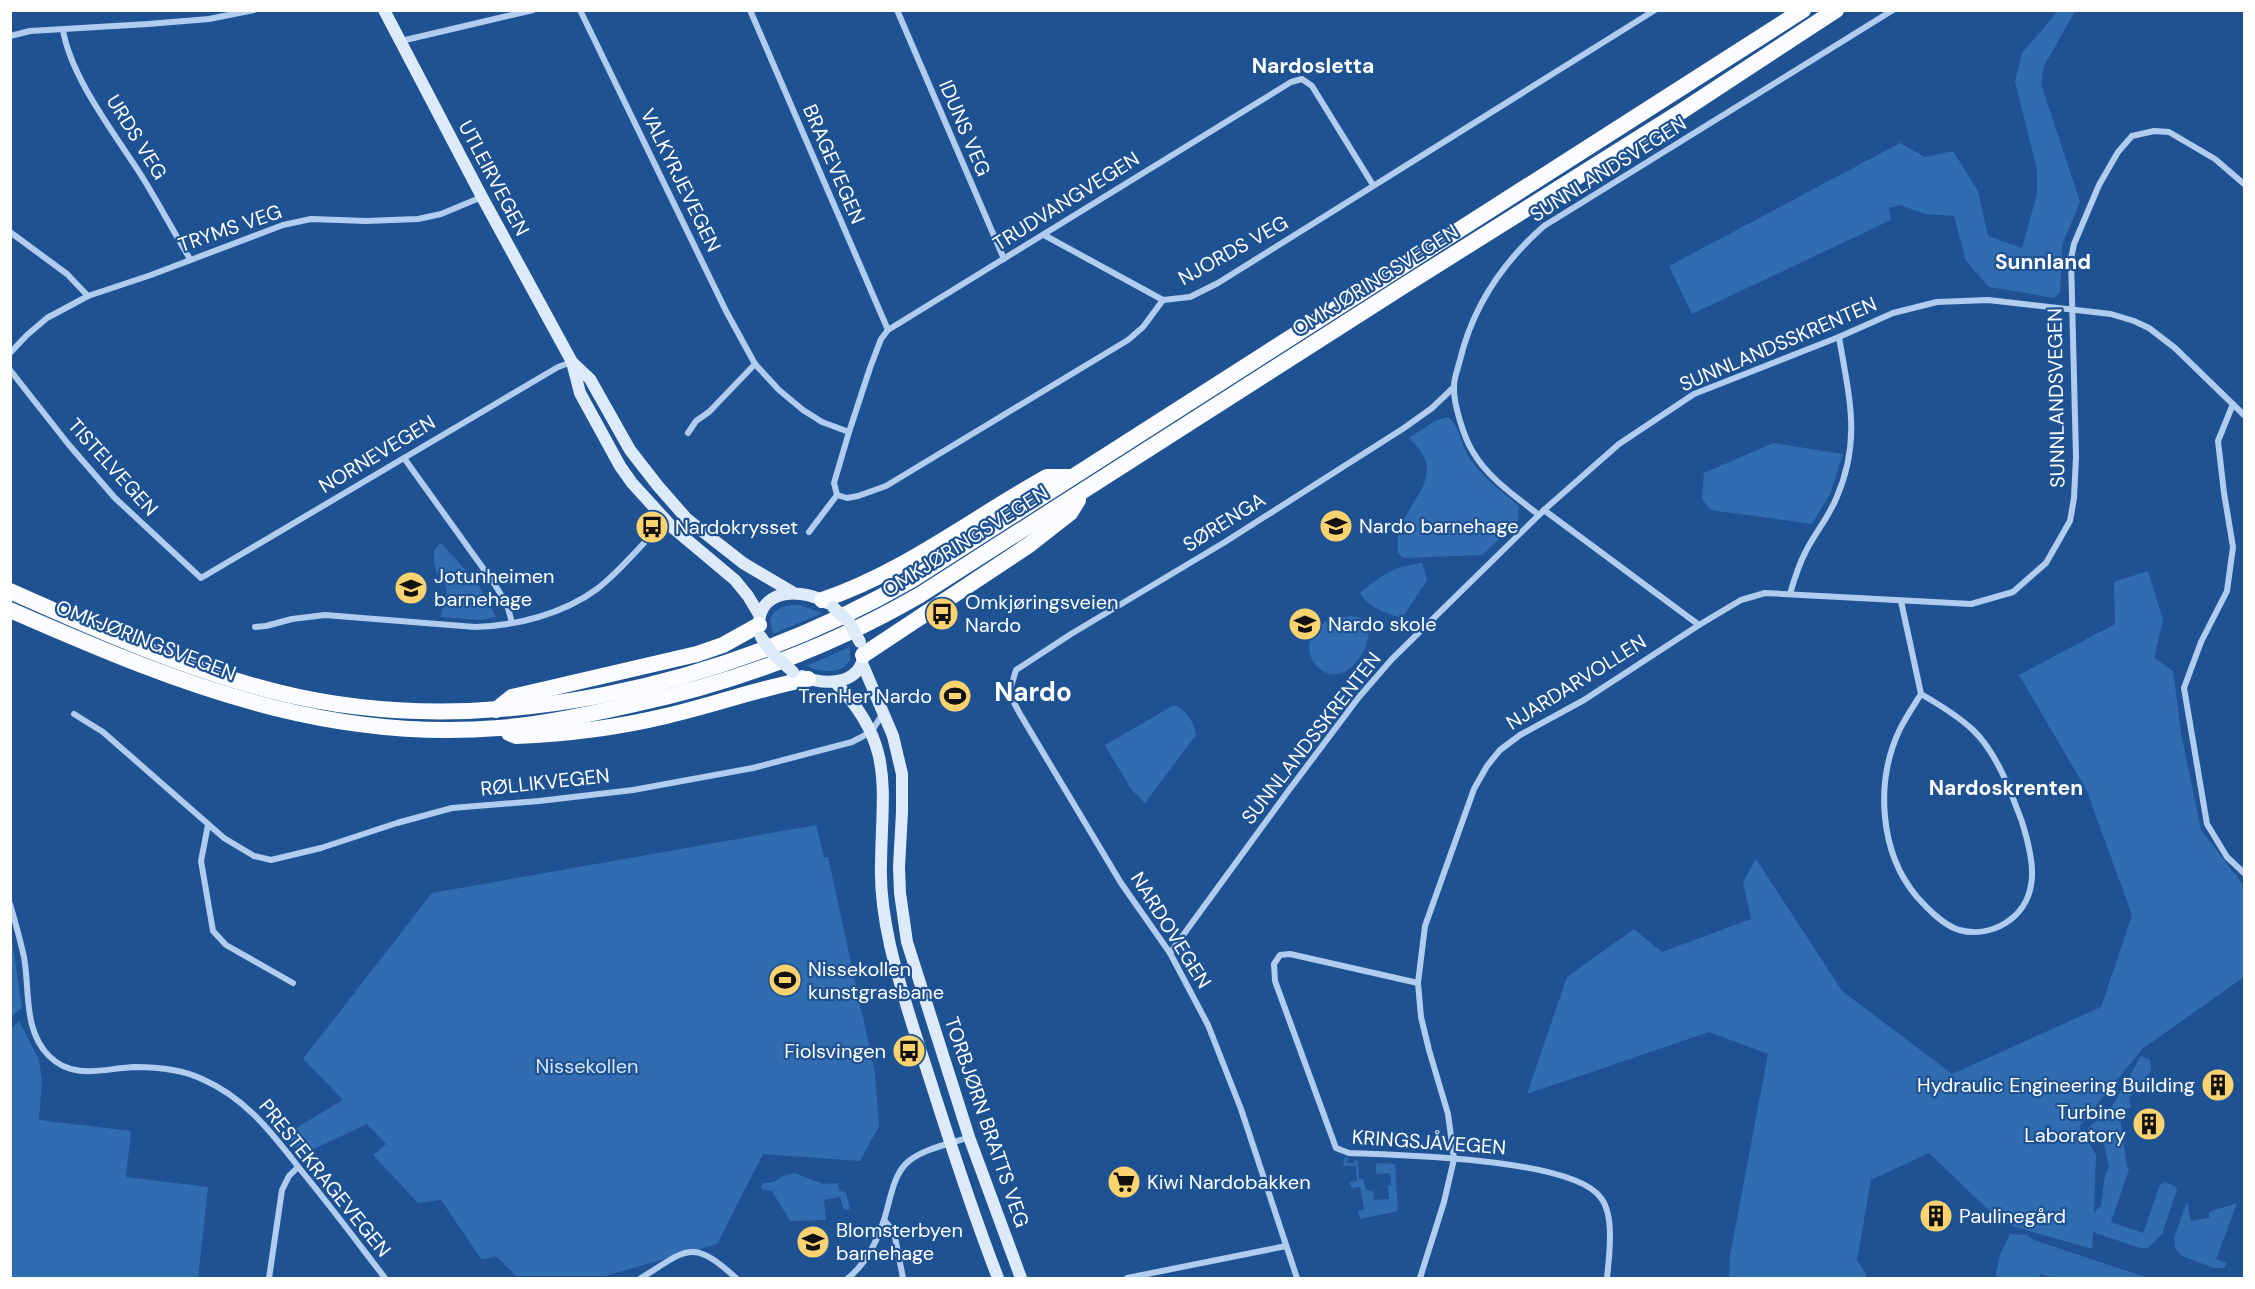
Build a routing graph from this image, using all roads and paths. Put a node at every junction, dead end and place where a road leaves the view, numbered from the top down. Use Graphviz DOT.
graph roads {
  1 [pos="254,10"];
  2 [pos="384,10"];
  3 [pos="534,10"];
  4 [pos="580,10"];
  5 [pos="750,10"];
  6 [pos="897,10"];
  7 [pos="1655,10"];
  8 [pos="1803,10"];
  9 [pos="1836,10"];
  10 [pos="1893,10"];
  11 [pos="63,30"];
  12 [pos="10,36"];
  13 [pos="400,41"];
  14 [pos="2244,184"];
  15 [pos="1373,185"];
  16 [pos="482,198"];
  17 [pos="10,232"];
  18 [pos="1044,235"];
  19 [pos="190,259"];
  20 [pos="1004,259"];
  21 [pos="88,296"];
  22 [pos="1163,300"];
  23 [pos="2072,310"];
  24 [pos="888,330"];
  25 [pos="1839,337"];
  26 [pos="10,353"];
  27 [pos="573,362"];
  28 [pos="755,364"];
  29 [pos="10,370"];
  30 [pos="1454,387"];
  31 [pos="2233,404"];
  32 [pos="2244,415"];
  33 [pos="849,432"];
  34 [pos="688,433"];
  35 [pos="404,458"];
  36 [pos="1073,477"];
  37 [pos="1083,492"];
  38 [pos="837,495"];
  39 [pos="1542,512"];
  40 [pos="809,532"];
  41 [pos="644,543"];
  42 [pos="201,578"];
  43 [pos="10,591"];
  44 [pos="792,592"];
  45 [pos="1790,594"];
  46 [pos="1901,601"];
  47 [pos="827,604"];
  48 [pos="10,610"];
  49 [pos="512,623"];
  50 [pos="1699,624"];
  51 [pos="760,626"];
  52 [pos="255,627"];
  53 [pos="862,653"];
  54 [pos="800,675"];
  55 [pos="835,682"];
  56 [pos="1011,683"];
  57 [pos="1921,694"];
  58 [pos="884,712"];
  59 [pos="74,714"];
  60 [pos="496,719"];
  61 [pos="871,732"];
  62 [pos="208,825"];
  63 [pos="2244,873"];
  64 [pos="10,904"];
  65 [pos="1170,953"];
  66 [pos="293,983"];
  67 [pos="1418,983"];
  68 [pos="969,1137"];
  69 [pos="950,1144"];
  70 [pos="1454,1159"];
  71 [pos="298,1167"];
  72 [pos="884,1220"];
  73 [pos="1286,1246"];
  74 [pos="269,1278"];
  75 [pos="385,1278"];
  76 [pos="641,1278"];
  77 [pos="736,1278"];
  78 [pos="849,1278"];
  79 [pos="903,1278"];
  80 [pos="998,1278"];
  81 [pos="1022,1278"];
  82 [pos="1127,1278"];
  83 [pos="1297,1278"];
  84 [pos="1420,1278"];
  85 [pos="1607,1278"];
  1 -- 11 [label="street"];
  2 -- 13 [label="main road, UTLEIRVEGEN"];
  3 -- 13 [label="street"];
  4 -- 28 [label="street, VALKYRJEVEGEN"];
  5 -- 24 [label="street, BRAGEVEGEN"];
  6 -- 20 [label="street, IDUNS VEG"];
  7 -- 15 [label="street, NJORDS VEG"];
  8 -- 36 [label="highway, OMKJØRINGSVEGEN"];
  9 -- 37 [label="highway, OMKJØRINGSVEGEN"];
  10 -- 30 [label="street, SUNNLANDSVEGEN"];
  11 -- 12 [label="street"];
  11 -- 19 [label="street, URDS VEG"];
  13 -- 16 [label="main road, UTLEIRVEGEN"];
  14 -- 23 [label="street, SUNNLANDSVEGEN"];
  15 -- 18 [label="street, TRUDVANGVEGEN"];
  15 -- 22 [label="street, NJORDS VEG"];
  16 -- 19 [label="street, TRYMS VEG"];
  16 -- 27 [label="main road, UTLEIRVEGEN"];
  17 -- 21 [label="street"];
  18 -- 20 [label="street, TRUDVANGVEGEN"];
  18 -- 22 [label="street"];
  19 -- 21 [label="street, TRYMS VEG"];
  20 -- 24 [label="street, TRUDVANGVEGEN"];
  21 -- 26 [label="street, TRYMS VEG"];
  22 -- 38 [label="street, NJORDS VEG"];
  23 -- 25 [label="street, SUNNLANDSSKRENTEN"];
  23 -- 31 [label="street, SUNNLANDSSKRENTEN"];
  23 -- 46 [label="street, SUNNLANDSVEGEN"];
  24 -- 33 [label="street"];
  25 -- 39 [label="street, SUNNLANDSSKRENTEN"];
  25 -- 45 [label="street"];
  27 -- 35 [label="street, NORNEVEGEN"];
  27 -- 44 [label="main road, UTLEIRVEGEN"];
  27 -- 51 [label="main road, UTLEIRVEGEN"];
  28 -- 33 [label="street, VALKYRJEVEGEN"];
  28 -- 34 [label="street"];
  29 -- 42 [label="street, TISTELVEGEN"];
  30 -- 39 [label="street, SUNNLANDSVEGEN"];
  30 -- 56 [label="street, SØRENGA"];
  31 -- 32 [label="street, SUNNLANDSSKRENTEN"];
  31 -- 63 [label="street"];
  33 -- 38 [label="street"];
  35 -- 42 [label="street, NORNEVEGEN"];
  35 -- 49 [label="street"];
  36 -- 47 [label="highway"];
  36 -- 60 [label="highway, OMKJØRINGSVEGEN"];
  37 -- 53 [label="highway"];
  37 -- 60 [label="highway, OMKJØRINGSVEGEN"];
  38 -- 40 [label="street"];
  39 -- 50 [label="street, SUNNLANDSVEGEN"];
  39 -- 65 [label="street, SUNNLANDSSKRENTEN"];
  41 -- 49 [label="street"];
  43 -- 60 [label="highway, OMKJØRINGSVEGEN"];
  44 -- 47 [label="main road"];
  44 -- 51 [label="main road"];
  45 -- 46 [label="street, SUNNLANDSVEGEN"];
  45 -- 50 [label="street, SUNNLANDSVEGEN"];
  46 -- 57 [label="street"];
  47 -- 53 [label="main road, bridge"];
  48 -- 60 [label="highway, OMKJØRINGSVEGEN"];
  49 -- 52 [label="street"];
  50 -- 67 [label="street, NJARDARVOLLEN"];
  51 -- 54 [label="main road, bridge"];
  51 -- 60 [label="highway"];
  53 -- 55 [label="main road"];
  53 -- 58 [label="main road, TORBJØRN BRATTS VEG"];
  54 -- 55 [label="main road"];
  54 -- 60 [label="highway"];
  55 -- 61 [label="main road, TORBJØRN BRATTS VEG"];
  56 -- 65 [label="street, NARDOVEGEN"];
  57 -- 57 [label="street"];
  58 -- 61 [label="street"];
  58 -- 68 [label="main road, TORBJØRN BRATTS VEG"];
  59 -- 62 [label="street, RØLLIKVEGEN"];
  61 -- 62 [label="street, RØLLIKVEGEN"];
  61 -- 69 [label="main road, TORBJØRN BRATTS VEG"];
  62 -- 66 [label="street"];
  64 -- 71 [label="street, PRESTEKRAGEVEGEN"];
  65 -- 73 [label="street, NARDOVEGEN"];
  67 -- 70 [label="street, NJARDARVOLLEN"];
  67 -- 70 [label="street, KRINGSJÅVEGEN"];
  68 -- 69 [label="street"];
  68 -- 81 [label="main road, TORBJØRN BRATTS VEG"];
  69 -- 72 [label="street"];
  69 -- 80 [label="main road, TORBJØRN BRATTS VEG"];
  70 -- 84 [label="street, NJARDARVOLLEN"];
  70 -- 85 [label="street, KRINGSJÅVEGEN"];
  71 -- 74 [label="street"];
  71 -- 75 [label="street, PRESTEKRAGEVEGEN"];
  72 -- 78 [label="street"];
  72 -- 79 [label="street"];
  73 -- 82 [label="street"];
  73 -- 83 [label="street, NARDOVEGEN"];
  76 -- 77 [label="street"];
}
